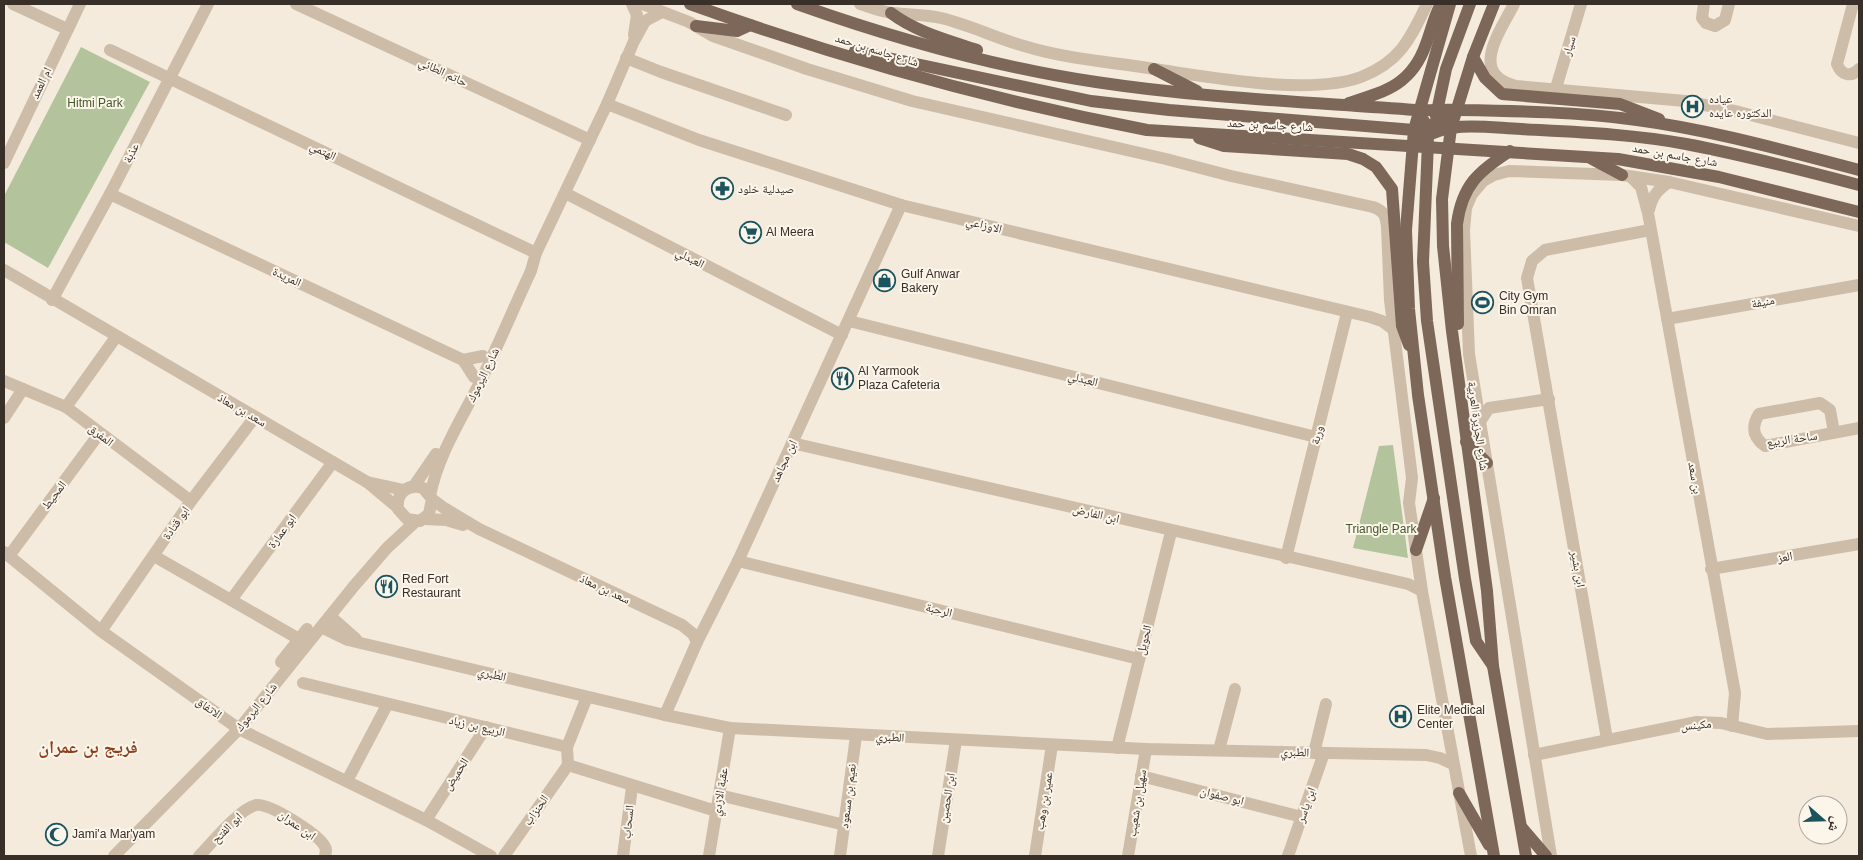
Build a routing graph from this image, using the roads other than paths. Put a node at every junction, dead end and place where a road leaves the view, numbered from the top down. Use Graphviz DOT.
graph roads {
  1 [pos="13,4"];
  2 [pos="80,4"];
  3 [pos="208,4"];
  4 [pos="296,4"];
  5 [pos="632,4"];
  6 [pos="642,4"];
  7 [pos="690,4"];
  8 [pos="797,4"];
  9 [pos="860,4"];
  10 [pos="1427,4"];
  11 [pos="1441,4"];
  12 [pos="1450,4"];
  13 [pos="1470,4"];
  14 [pos="1494,4"];
  15 [pos="1514,4"];
  16 [pos="1581,4"];
  17 [pos="1704,4"];
  18 [pos="1728,4"];
  19 [pos="1853,4"];
  20 [pos="888,8"];
  21 [pos="662,12"];
  22 [pos="750,25"];
  23 [pos="696,26"];
  24 [pos="67,29"];
  25 [pos="634,40"];
  26 [pos="820,47"];
  27 [pos="110,50"];
  28 [pos="1473,56"];
  29 [pos="626,58"];
  30 [pos="1006,64"];
  31 [pos="1154,69"];
  32 [pos="1859,69"];
  33 [pos="169,78"];
  34 [pos="1556,88"];
  35 [pos="1204,94"];
  36 [pos="607,104"];
  37 [pos="1342,105"];
  38 [pos="1418,110"];
  39 [pos="1456,110"];
  40 [pos="786,115"];
  41 [pos="1670,125"];
  42 [pos="1430,126"];
  43 [pos="1451,128"];
  44 [pos="1190,134"];
  45 [pos="590,140"];
  46 [pos="1859,143"];
  47 [pos="7,148"];
  48 [pos="1412,148"];
  49 [pos="1428,148"];
  50 [pos="1447,149"];
  51 [pos="1510,151"];
  52 [pos="1590,158"];
  53 [pos="4,163"];
  54 [pos="1859,170"];
  55 [pos="1626,176"];
  56 [pos="1669,182"];
  57 [pos="1859,185"];
  58 [pos="565,193"];
  59 [pos="110,194"];
  60 [pos="901,205"];
  61 [pos="1859,212"];
  62 [pos="1648,213"];
  63 [pos="1859,226"];
  64 [pos="1650,230"];
  65 [pos="536,253"];
  66 [pos="4,270"];
  67 [pos="1859,285"];
  68 [pos="52,300"];
  69 [pos="1390,300"];
  70 [pos="1347,313"];
  71 [pos="1370,317"];
  72 [pos="1667,319"];
  73 [pos="849,321"];
  74 [pos="1394,330"];
  75 [pos="842,335"];
  76 [pos="116,337"];
  77 [pos="1453,343"];
  78 [pos="1413,349"];
  79 [pos="483,356"];
  80 [pos="463,360"];
  81 [pos="474,377"];
  82 [pos="4,381"];
  83 [pos="23,389"];
  84 [pos="1549,400"];
  85 [pos="66,407"];
  86 [pos="255,417"];
  87 [pos="4,418"];
  88 [pos="1479,423"];
  89 [pos="1859,428"];
  90 [pos="1834,432"];
  91 [pos="99,434"];
  92 [pos="1316,438"];
  93 [pos="1466,442"];
  94 [pos="792,443"];
  95 [pos="333,462"];
  96 [pos="1487,463"];
  97 [pos="368,482"];
  98 [pos="409,488"];
  99 [pos="431,498"];
  100 [pos="1434,498"];
  101 [pos="191,501"];
  102 [pos="398,510"];
  103 [pos="420,520"];
  104 [pos="474,526"];
  105 [pos="1171,532"];
  106 [pos="1859,544"];
  107 [pos="387,548"];
  108 [pos="1416,550"];
  109 [pos="6,554"];
  110 [pos="154,556"];
  111 [pos="1286,558"];
  112 [pos="738,561"];
  113 [pos="1419,568"];
  114 [pos="1711,570"];
  115 [pos="1400,583"];
  116 [pos="1422,591"];
  117 [pos="231,600"];
  118 [pos="330,616"];
  119 [pos="708,621"];
  120 [pos="682,625"];
  121 [pos="321,628"];
  122 [pos="101,631"];
  123 [pos="697,642"];
  124 [pos="365,644"];
  125 [pos="1139,659"];
  126 [pos="281,662"];
  127 [pos="1493,666"];
  128 [pos="303,683"];
  129 [pos="1235,689"];
  130 [pos="587,697"];
  131 [pos="1326,704"];
  132 [pos="387,705"];
  133 [pos="664,715"];
  134 [pos="1732,726"];
  135 [pos="486,727"];
  136 [pos="730,728"];
  137 [pos="238,729"];
  138 [pos="1859,731"];
  139 [pos="856,736"];
  140 [pos="1607,739"];
  141 [pos="956,740"];
  142 [pos="1449,741"];
  143 [pos="1052,745"];
  144 [pos="567,747"];
  145 [pos="1117,748"];
  146 [pos="1146,749"];
  147 [pos="1219,750"];
  148 [pos="1319,753"];
  149 [pos="1426,755"];
  150 [pos="1534,755"];
  151 [pos="1453,764"];
  152 [pos="568,765"];
  153 [pos="1142,776"];
  154 [pos="347,781"];
  155 [pos="632,787"];
  156 [pos="1459,794"];
  157 [pos="719,795"];
  158 [pos="257,805"];
  159 [pos="716,812"];
  160 [pos="1302,817"];
  161 [pos="426,820"];
  162 [pos="845,825"];
  163 [pos="1520,826"];
  164 [pos="1494,855"];
  165 [pos="114,856"];
  166 [pos="199,856"];
  167 [pos="325,856"];
  168 [pos="490,856"];
  169 [pos="504,856"];
  170 [pos="623,856"];
  171 [pos="709,856"];
  172 [pos="840,856"];
  173 [pos="938,856"];
  174 [pos="1035,856"];
  175 [pos="1128,856"];
  176 [pos="1288,856"];
  177 [pos="1471,856"];
  178 [pos="1526,856"];
  179 [pos="1546,856"];
  180 [pos="1551,856"];
  1 -- 24 [label="street"];
  2 -- 24 [label="street, ام العمد"];
  3 -- 33 [label="street, عذبة"];
  4 -- 45 [label="street, حاتم الطائي"];
  5 -- 25 [label="street"];
  6 -- 21 [label="street"];
  7 -- 22 [label="main road, شارع جاسم بن حمد"];
  8 -- 30 [label="main road, شارع جاسم بن حمد"];
  9 -- 20 [label="street"];
  10 -- 31 [label="street"];
  11 -- 37 [label="main road"];
  12 -- 38 [label="main road"];
  13 -- 42 [label="main road"];
  14 -- 28 [label="main road, شارع الجزيرة العربية"];
  15 -- 34 [label="street"];
  16 -- 34 [label="street, سيار"];
  17 -- 18 [label="street"];
  19 -- 32 [label="street"];
  20 -- 30 [label="main road"];
  20 -- 31 [label="street"];
  21 -- 23 [label="street"];
  21 -- 25 [label="street"];
  22 -- 23 [label="main road"];
  22 -- 26 [label="main road, شارع جاسم بن حمد"];
  23 -- 69 [label="street"];
  24 -- 47 [label="street, ام العمد"];
  25 -- 29 [label="street, شارع اليرموك"];
  26 -- 42 [label="main road"];
  26 -- 44 [label="main road, شارع جاسم بن حمد"];
  27 -- 33 [label="street, الهتمي"];
  28 -- 39 [label="main road, شارع الجزيرة العربية"];
  28 -- 41 [label="main road"];
  29 -- 36 [label="street, شارع اليرموك"];
  29 -- 40 [label="street"];
  30 -- 35 [label="main road, شارع جاسم بن حمد"];
  31 -- 35 [label="main road"];
  33 -- 59 [label="street, عذبة"];
  33 -- 65 [label="street, الهتمي"];
  34 -- 46 [label="street"];
  35 -- 37 [label="main road, شارع جاسم بن حمد"];
  36 -- 45 [label="street, شارع اليرموك"];
  36 -- 60 [label="street, الاوزاعي"];
  37 -- 38 [label="main road, شارع جاسم بن حمد"];
  38 -- 42 [label="main road"];
  39 -- 41 [label="main road"];
  39 -- 42 [label="main road"];
  39 -- 43 [label="main road, شارع الجزيرة العربية"];
  41 -- 54 [label="main road"];
  42 -- 43 [label="main road"];
  42 -- 48 [label="main road"];
  42 -- 49 [label="main road"];
  42 -- 50 [label="main road"];
  43 -- 50 [label="main road, شارع الجزيرة العربية"];
  43 -- 57 [label="main road"];
  44 -- 48 [label="main road, شارع جاسم بن حمد"];
  44 -- 78 [label="main road"];
  45 -- 58 [label="street, شارع اليرموك"];
  47 -- 53 [label="street, ام العمد"];
  48 -- 49 [label="main road, شارع جاسم بن حمد"];
  48 -- 78 [label="main road"];
  49 -- 50 [label="main road, شارع جاسم بن حمد"];
  49 -- 127 [label="main road"];
  50 -- 51 [label="main road, شارع جاسم بن حمد"];
  50 -- 77 [label="main road, شارع الجزيرة العربية"];
  51 -- 52 [label="main road, شارع جاسم بن حمد"];
  51 -- 77 [label="main road"];
  52 -- 55 [label="main road"];
  52 -- 61 [label="main road, شارع جاسم بن حمد"];
  55 -- 56 [label="street"];
  55 -- 62 [label="street, بن سعد"];
  55 -- 88 [label="street, شارع الجزيرة العربية"];
  56 -- 62 [label="street"];
  56 -- 63 [label="street"];
  58 -- 65 [label="street, شارع اليرموك"];
  58 -- 75 [label="street, العبدلي"];
  59 -- 68 [label="street, عذبة"];
  59 -- 80 [label="street, المريدة"];
  60 -- 70 [label="street, الاوزاعي"];
  60 -- 73 [label="street, ابن مجاهد"];
  62 -- 64 [label="street, بن سعد"];
  64 -- 72 [label="street, بن سعد"];
  64 -- 84 [label="street, ابن بشير"];
  65 -- 79 [label="street, شارع اليرموك"];
  65 -- 99 [label="street, شارع اليرموك"];
  66 -- 68 [label="street, سعد بن معاذ"];
  67 -- 72 [label="street, منيفة"];
  68 -- 76 [label="street, سعد بن معاذ"];
  69 -- 71 [label="street"];
  69 -- 74 [label="street"];
  70 -- 71 [label="street, الاوزاعي"];
  70 -- 92 [label="street, وربة"];
  71 -- 74 [label="street, الاوزاعي"];
  72 -- 114 [label="street, بن سعد"];
  73 -- 75 [label="street, ابن مجاهد"];
  73 -- 92 [label="street, العبدلي"];
  74 -- 108 [label="street"];
  75 -- 94 [label="street, ابن مجاهد"];
  76 -- 85 [label="street"];
  76 -- 86 [label="street, سعد بن معاذ"];
  77 -- 93 [label="main road, شارع الجزيرة العربية"];
  78 -- 100 [label="main road"];
  79 -- 80 [label="street"];
  79 -- 81 [label="street, شارع اليرموك"];
  80 -- 81 [label="street"];
  81 -- 98 [label="street, شارع اليرموك"];
  82 -- 83 [label="street, المفرق"];
  83 -- 85 [label="street, المفرق"];
  83 -- 87 [label="street"];
  84 -- 88 [label="street"];
  84 -- 140 [label="street, ابن بشير"];
  85 -- 91 [label="street, المفرق"];
  86 -- 95 [label="street, سعد بن معاذ"];
  86 -- 101 [label="street, ابو قتادة"];
  88 -- 96 [label="street, شارع الجزيرة العربية"];
  89 -- 90 [label="street, ساحة الربيع"];
  90 -- 90 [label="street, ساحة الربيع"];
  91 -- 101 [label="street, المفرق"];
  91 -- 109 [label="street, المحيط"];
  92 -- 111 [label="street, وربة"];
  93 -- 96 [label="main road"];
  93 -- 127 [label="main road, شارع الجزيرة العربية"];
  94 -- 105 [label="street, ابن الفارض"];
  94 -- 112 [label="street, ابن مجاهد"];
  95 -- 97 [label="street, سعد بن معاذ"];
  95 -- 117 [label="street, ابو عمارة"];
  96 -- 150 [label="street, شارع الجزيرة العربية"];
  97 -- 98 [label="street, سعد بن معاذ"];
  97 -- 102 [label="street, سعد بن معاذ"];
  98 -- 99 [label="street"];
  98 -- 102 [label="street"];
  99 -- 103 [label="street"];
  99 -- 104 [label="street, سعد بن معاذ"];
  100 -- 108 [label="main road"];
  100 -- 164 [label="main road"];
  101 -- 110 [label="street, ابو قتادة"];
  102 -- 103 [label="street"];
  102 -- 107 [label="street, شارع اليرموك"];
  103 -- 104 [label="street, سعد بن معاذ"];
  103 -- 107 [label="street, شارع اليرموك"];
  104 -- 120 [label="street, سعد بن معاذ"];
  105 -- 111 [label="street, ابن الفارض"];
  105 -- 125 [label="street, الحويل"];
  106 -- 114 [label="street, العز"];
  107 -- 118 [label="street, شارع اليرموك"];
  108 -- 113 [label="street"];
  109 -- 122 [label="street, الاتفاق"];
  110 -- 117 [label="street"];
  110 -- 122 [label="street, ابو قتادة"];
  111 -- 115 [label="street, ابن الفارض"];
  112 -- 119 [label="street, ابن مجاهد"];
  112 -- 125 [label="street, الرحبة"];
  113 -- 115 [label="street"];
  113 -- 116 [label="street"];
  114 -- 134 [label="street, بن سعد"];
  115 -- 116 [label="street, ابن الفارض"];
  116 -- 142 [label="street"];
  117 -- 126 [label="street"];
  118 -- 121 [label="street, شارع اليرموك"];
  118 -- 124 [label="street, الطبري"];
  119 -- 120 [label="street"];
  119 -- 123 [label="street, ابن مجاهد"];
  120 -- 123 [label="street, سعد بن معاذ"];
  121 -- 124 [label="street, الطبري"];
  121 -- 137 [label="street, شارع اليرموك"];
  122 -- 137 [label="street, الاتفاق"];
  123 -- 133 [label="street, ابن مجاهد"];
  124 -- 130 [label="street, الطبري"];
  125 -- 145 [label="street, الحويل"];
  127 -- 163 [label="main road, شارع الجزيرة العربية"];
  128 -- 132 [label="street, الربيع بن زياد"];
  129 -- 147 [label="street"];
  130 -- 133 [label="street, الطبري"];
  130 -- 144 [label="street"];
  131 -- 148 [label="street, ابن ياسر"];
  132 -- 135 [label="street, الربيع بن زياد"];
  132 -- 154 [label="street"];
  133 -- 136 [label="street, الطبري"];
  134 -- 138 [label="street, مكينس"];
  134 -- 140 [label="street, مكينس"];
  135 -- 144 [label="street, الربيع بن زياد"];
  135 -- 161 [label="street, الحميض"];
  136 -- 139 [label="street, الطبري"];
  136 -- 157 [label="street, عقبة الازدي"];
  137 -- 154 [label="street, الاتفاق"];
  137 -- 165 [label="street, شارع اليرموك"];
  139 -- 141 [label="street, الطبري"];
  139 -- 162 [label="street, نعيم بن مسعود"];
  140 -- 150 [label="street, مكينس"];
  141 -- 143 [label="street, الطبري"];
  141 -- 173 [label="street, ابن الحصين"];
  142 -- 149 [label="street"];
  142 -- 151 [label="street"];
  143 -- 145 [label="street, الطبري"];
  143 -- 174 [label="street, عمير بن وهب"];
  144 -- 152 [label="street"];
  145 -- 146 [label="street, الطبري"];
  146 -- 147 [label="street, الطبري"];
  146 -- 153 [label="street, سهيل بن شعيب"];
  147 -- 148 [label="street, الطبري"];
  148 -- 149 [label="street, الطبري"];
  148 -- 160 [label="street, ابن ياسر"];
  149 -- 151 [label="street, الطبري"];
  150 -- 180 [label="street, شارع الجزيرة العربية"];
  151 -- 156 [label="street"];
  152 -- 155 [label="street"];
  152 -- 169 [label="street, الحنزاب"];
  153 -- 160 [label="street, ابو صفوان"];
  153 -- 175 [label="street, سهيل بن شعيب"];
  154 -- 161 [label="street, الاتفاق"];
  155 -- 159 [label="street"];
  155 -- 170 [label="street, السحاب"];
  156 -- 164 [label="main road"];
  156 -- 177 [label="street"];
  157 -- 159 [label="street, عقبة الازدي"];
  157 -- 162 [label="street"];
  158 -- 166 [label="street, ابو الفتح"];
  158 -- 167 [label="street, ابن عمران"];
  159 -- 171 [label="street, عقبة الازدي"];
  160 -- 176 [label="street, ابن ياسر"];
  161 -- 168 [label="street, الاتفاق"];
  162 -- 172 [label="street, نعيم بن مسعود"];
  163 -- 178 [label="main road, شارع الجزيرة العربية"];
  163 -- 179 [label="main road"];
}
